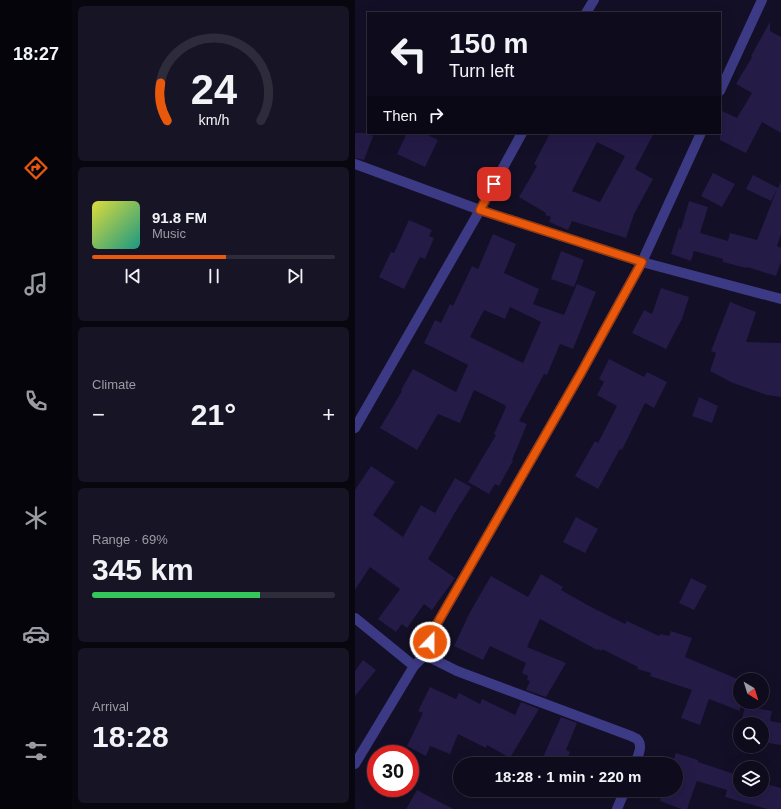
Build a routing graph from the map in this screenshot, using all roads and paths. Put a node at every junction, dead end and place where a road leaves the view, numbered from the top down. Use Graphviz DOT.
graph roads {
  1 [pos="593,0"];
  2 [pos="762,0"];
  3 [pos="587,12"];
  4 [pos="721,89"];
  5 [pos="521,134"];
  6 [pos="701,134"];
  7 [pos="355,164"];
  8 [pos="480,210"];
  9 [pos="642,262"];
  10 [pos="781,299"];
  11 [pos="355,428"];
  12 [pos="355,618"];
  13 [pos="425,655"];
  14 [pos="414,666"];
  15 [pos="638,757"];
  16 [pos="355,764"];
  17 [pos="622,797"];
  18 [pos="617,809"];
  1 -- 3 [label="street"];
  2 -- 4 [label="street"];
  5 -- 8 [label="street"];
  6 -- 9 [label="street"];
  7 -- 8 [label="street"];
  8 -- 9 [label="street"];
  8 -- 11 [label="street"];
  9 -- 10 [label="street"];
  9 -- 13 [label="street"];
  12 -- 14 [label="street"];
  13 -- 14 [label="street"];
  13 -- 15 [label="street"];
  14 -- 16 [label="street"];
  17 -- 18 [label="street"];
}
